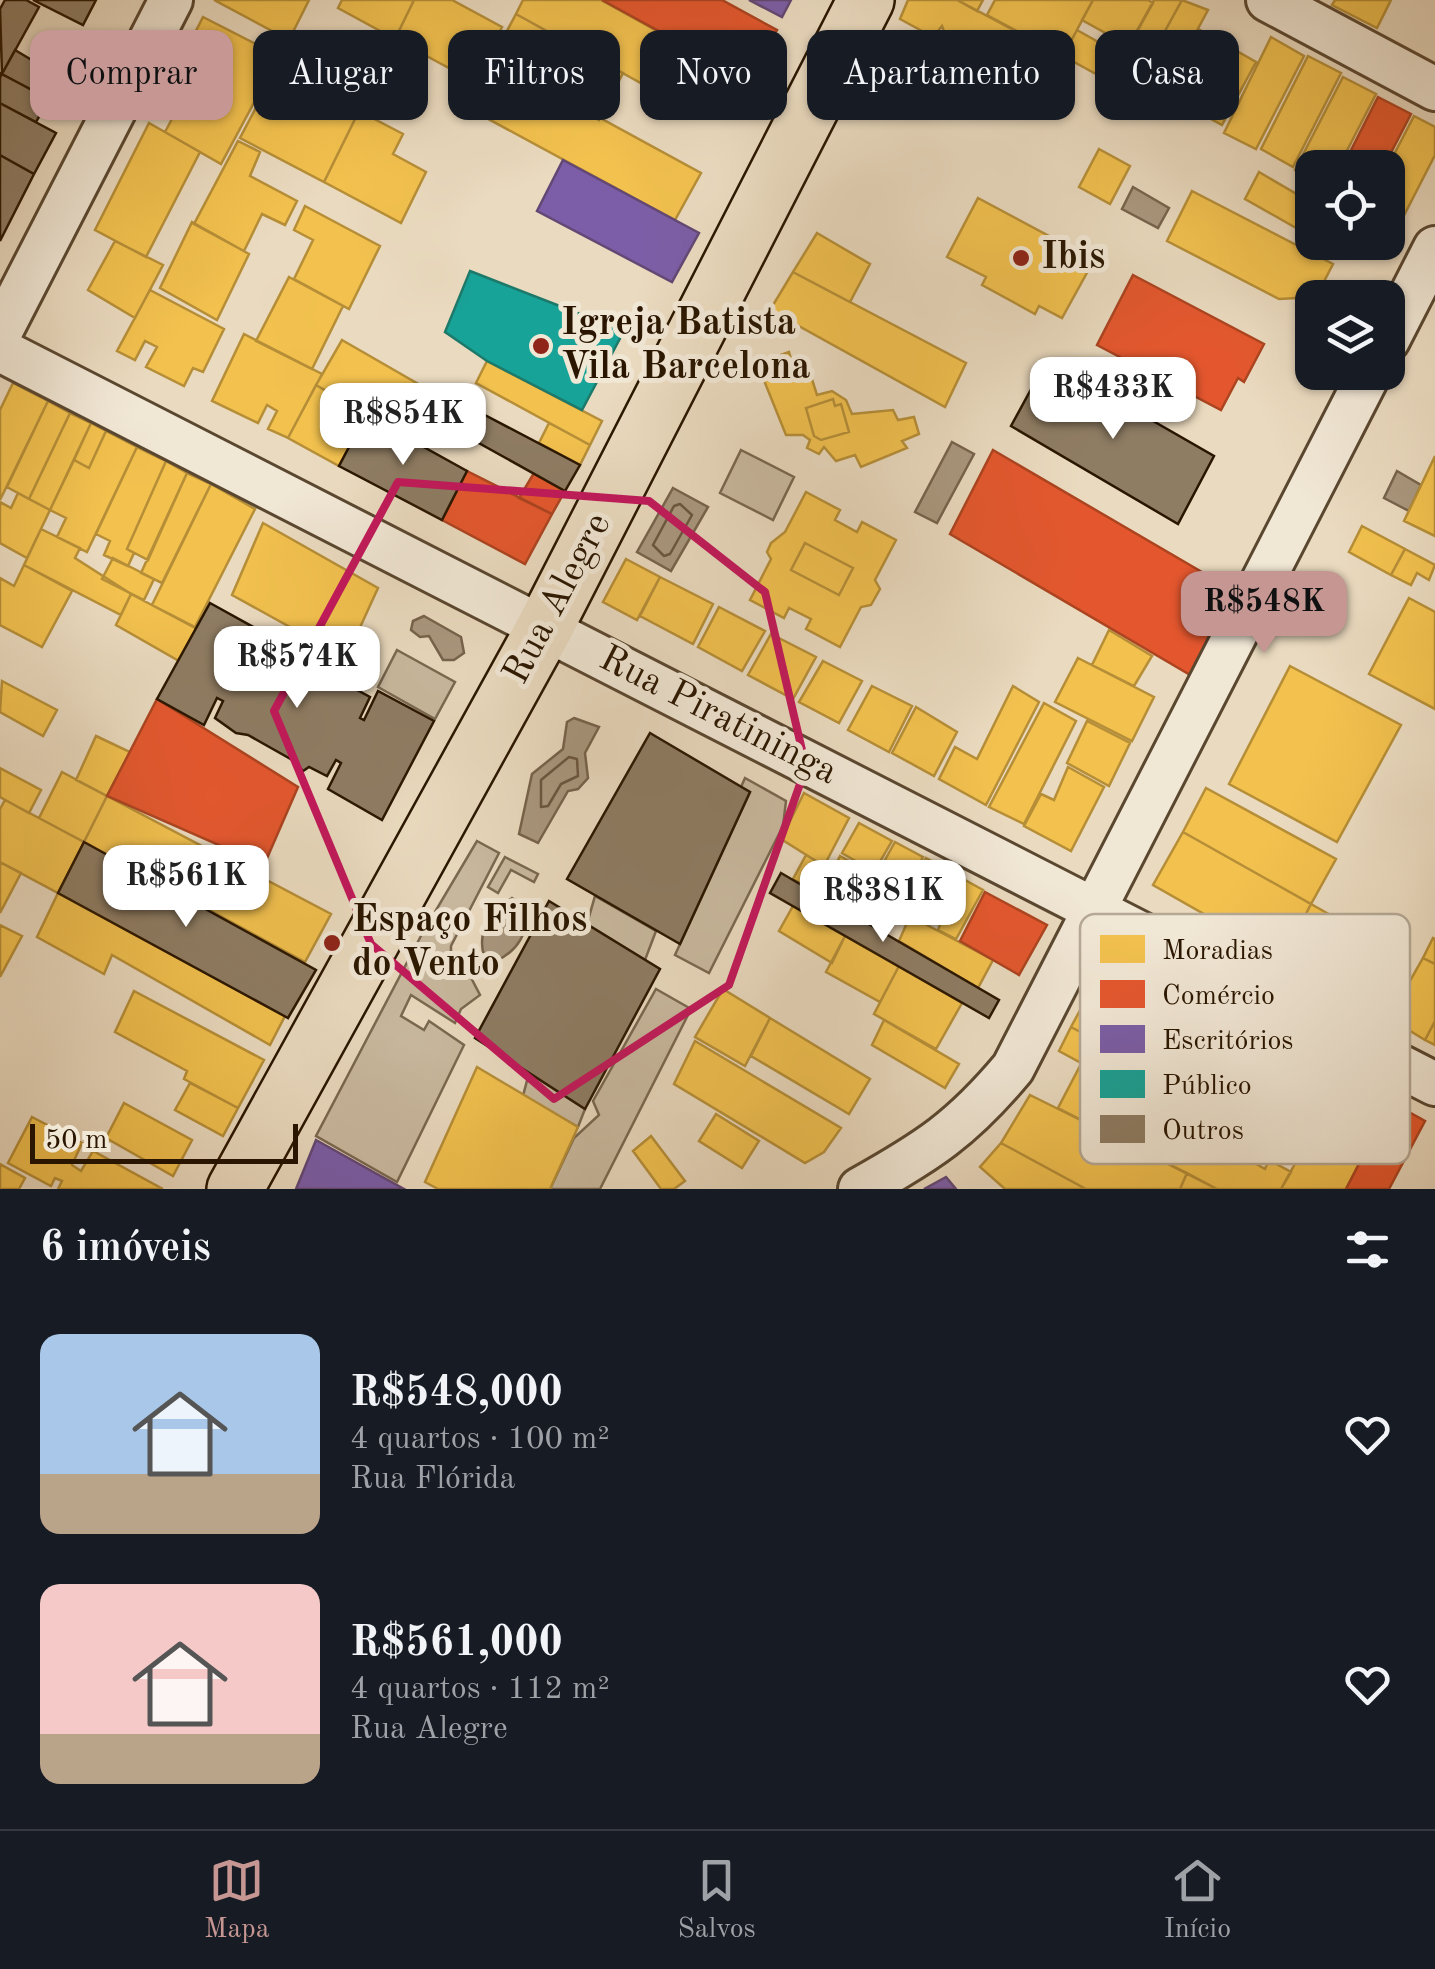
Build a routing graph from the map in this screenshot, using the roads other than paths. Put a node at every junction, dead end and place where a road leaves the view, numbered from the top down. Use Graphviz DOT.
graph roads {
  1 [pos="171,0"];
  2 [pos="866,0"];
  3 [pos="1268,0"];
  4 [pos="1435,88"];
  5 [pos="1435,248"];
  6 [pos="1405,307"];
  7 [pos="0,333"];
  8 [pos="0,350"];
  9 [pos="1361,390"];
  10 [pos="545,627"];
  11 [pos="1093,907"];
  12 [pos="1090,914"];
  13 [pos="1107,914"];
  14 [pos="1080,933"];
  15 [pos="1410,1071"];
  16 [pos="1435,1084"];
  17 [pos="235,1189"];
  18 [pos="860,1189"];
  1 -- 7 [label="street"];
  2 -- 10 [label="main road, Rua Alegre"];
  3 -- 4 [label="street"];
  5 -- 6 [label="street"];
  8 -- 10 [label="street, Rua Piratininga"];
  9 -- 11 [label="street"];
  10 -- 11 [label="street, Rua Piratininga"];
  10 -- 17 [label="main road, Rua Alegre"];
  11 -- 12 [label="street"];
  11 -- 13 [label="street, Rua Piratininga"];
  14 -- 18 [label="street"];
  15 -- 16 [label="street, Rua Piratininga"];
}
